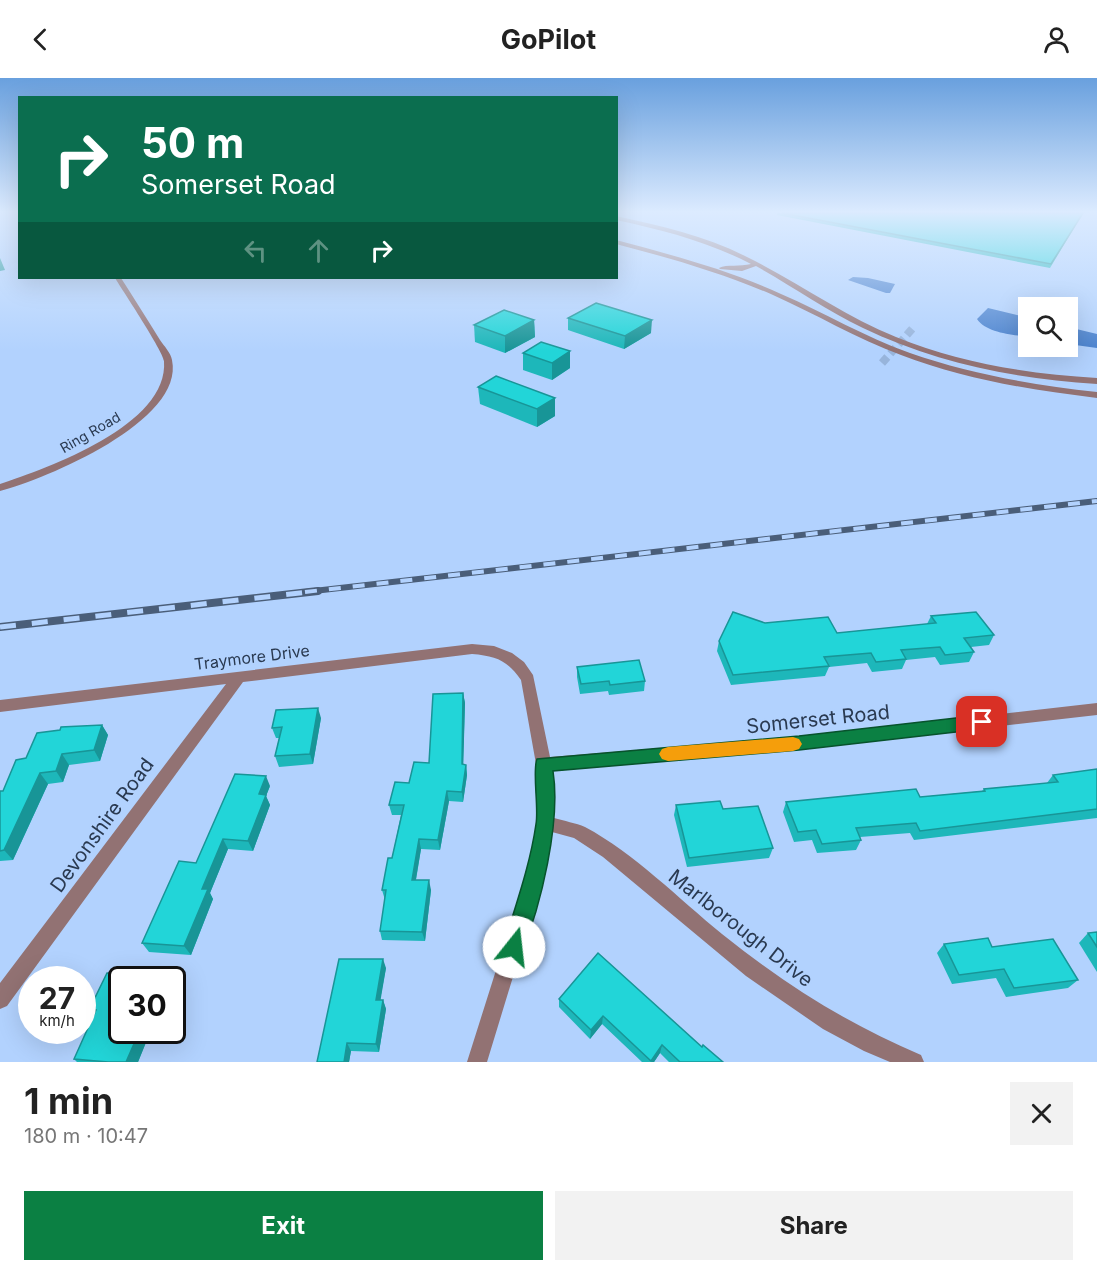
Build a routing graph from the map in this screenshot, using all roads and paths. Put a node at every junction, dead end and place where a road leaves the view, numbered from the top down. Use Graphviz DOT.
graph roads {
  1 [pos="676,259"];
  2 [pos="684,259"];
  3 [pos="745,259"];
  4 [pos="756,264"];
  5 [pos="119,279"];
  6 [pos="1097,381"];
  7 [pos="1097,395"];
  8 [pos="0,488"];
  9 [pos="239,676"];
  10 [pos="0,706"];
  11 [pos="1097,709"];
  12 [pos="544,764"];
  13 [pos="546,823"];
  14 [pos="0,999"];
  15 [pos="477,1062"];
  16 [pos="914,1062"];
  1 -- 7 [label="street"];
  2 -- 4 [label="street"];
  3 -- 4 [label="street"];
  4 -- 6 [label="street"];
  5 -- 8 [label="street, Ring Road"];
  9 -- 10 [label="street, Traymore Drive"];
  9 -- 12 [label="street, Traymore Drive"];
  9 -- 14 [label="street, Devonshire Road"];
  11 -- 12 [label="street, Somerset Road"];
  12 -- 13 [label="street"];
  13 -- 15 [label="street"];
  13 -- 16 [label="street, Marlborough Drive"];
}
